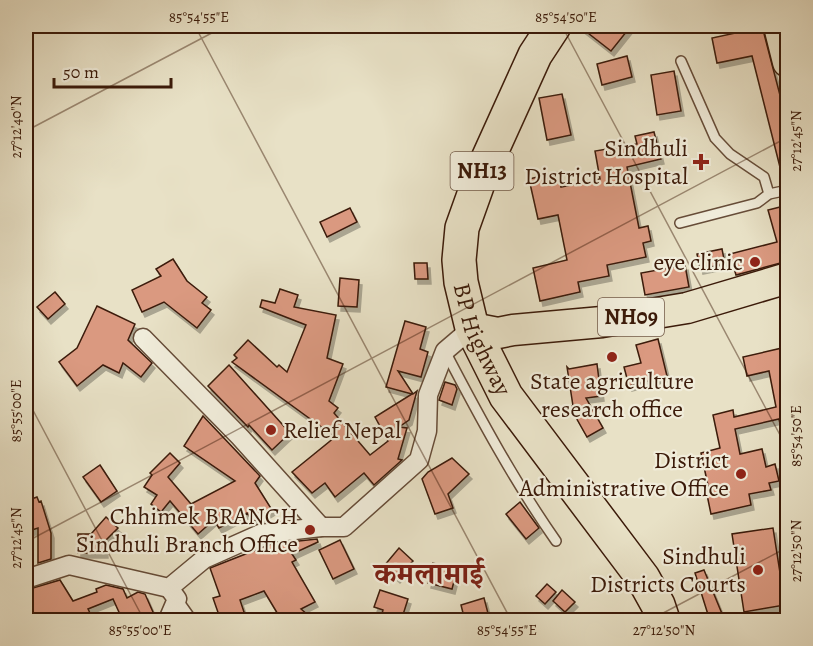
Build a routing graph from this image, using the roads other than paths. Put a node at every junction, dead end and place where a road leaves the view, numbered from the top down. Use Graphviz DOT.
graph roads {
  1 [pos="554,26"];
  2 [pos="779,26"];
  3 [pos="681,61"];
  4 [pos="788,62"];
  5 [pos="788,190"];
  6 [pos="769,194"];
  7 [pos="680,223"];
  8 [pos="788,278"];
  9 [pos="472,328"];
  10 [pos="143,338"];
  11 [pos="445,351"];
  12 [pos="321,527"];
  13 [pos="556,541"];
  14 [pos="26,579"];
  15 [pos="173,593"];
  16 [pos="168,621"];
  17 [pos="192,621"];
  18 [pos="663,621"];
  1 -- 9 [label="highway, BP Highway / NH13"];
  2 -- 4 [label="main road"];
  3 -- 6 [label="lane"];
  5 -- 6 [label="lane"];
  6 -- 7 [label="lane"];
  8 -- 9 [label="main road, NH09"];
  9 -- 11 [label="street"];
  9 -- 18 [label="highway, BP Highway / NH13"];
  10 -- 12 [label="street"];
  11 -- 12 [label="street"];
  11 -- 13 [label="lane"];
  12 -- 15 [label="street"];
  14 -- 15 [label="street"];
  15 -- 16 [label="street"];
  15 -- 17 [label="lane"];
}
